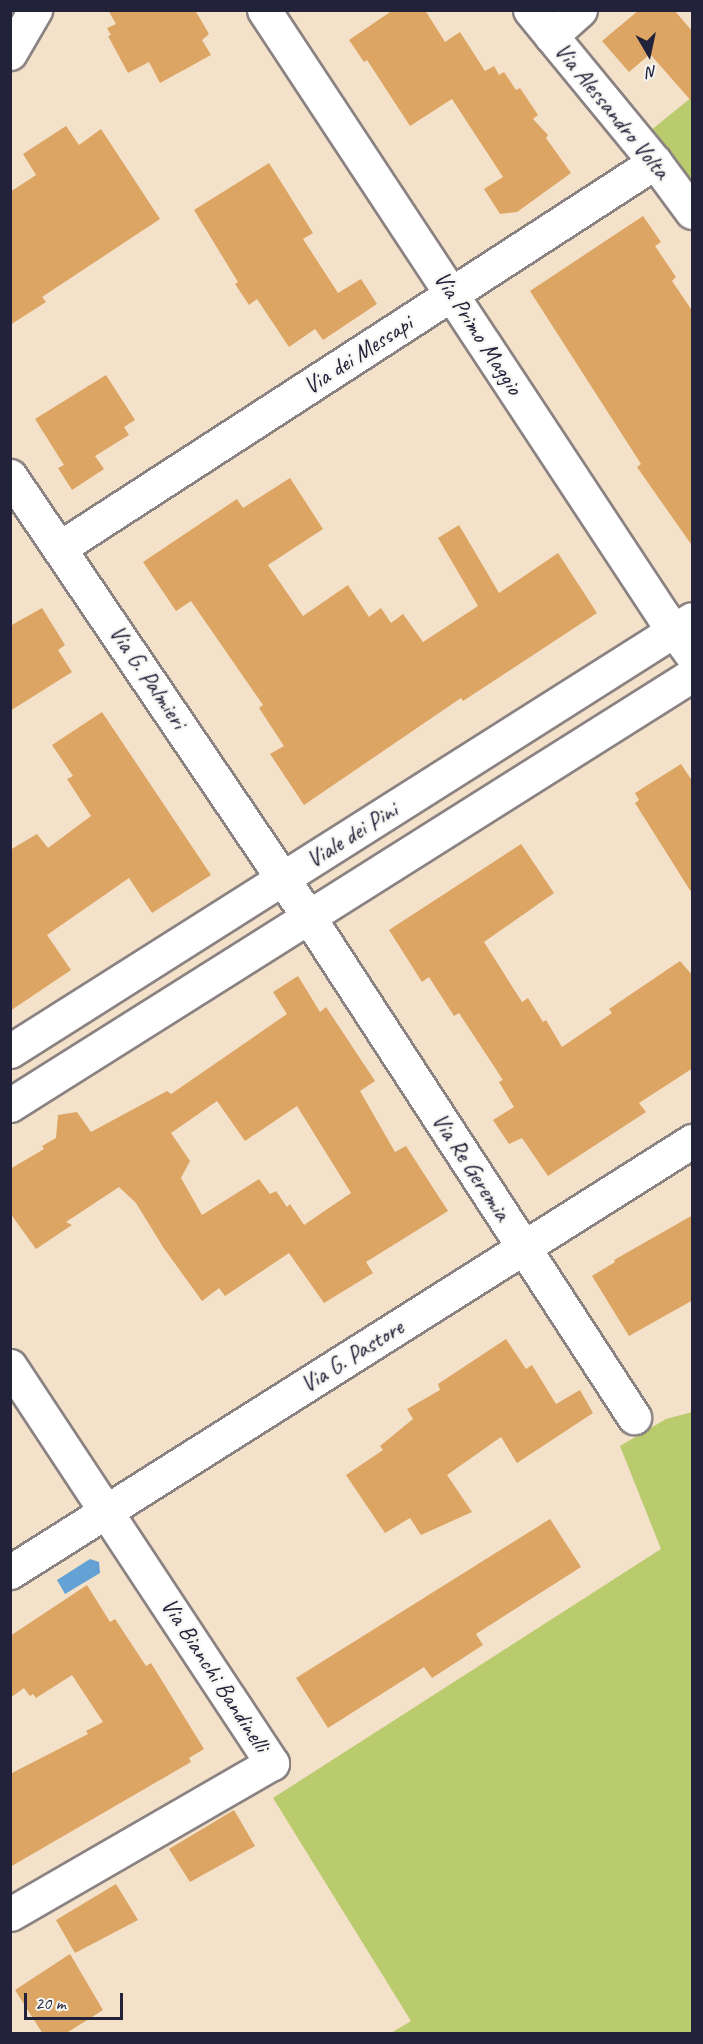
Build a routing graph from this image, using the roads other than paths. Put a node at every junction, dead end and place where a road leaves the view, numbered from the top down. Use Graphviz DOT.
graph roads {
  1 [pos="35,10"];
  2 [pos="264,10"];
  3 [pos="530,10"];
  4 [pos="580,10"];
  5 [pos="551,36"];
  6 [pos="10,53"];
  7 [pos="655,162"];
  8 [pos="693,213"];
  9 [pos="453,293"];
  10 [pos="10,476"];
  11 [pos="61,547"];
  12 [pos="687,635"];
  13 [pos="693,675"];
  14 [pos="283,879"];
  15 [pos="308,916"];
  16 [pos="10,1051"];
  17 [pos="10,1105"];
  18 [pos="693,1141"];
  19 [pos="524,1248"];
  20 [pos="10,1366"];
  21 [pos="634,1417"];
  22 [pos="108,1511"];
  23 [pos="10,1572"];
  24 [pos="10,1914"];
  1 -- 6 [label="street"];
  2 -- 9 [label="street, Via Primo Maggio"];
  3 -- 5 [label="street, Via Alessandro Volta"];
  4 -- 5 [label="street"];
  5 -- 7 [label="street, Via Alessandro Volta"];
  7 -- 8 [label="street, Via Alessandro Volta"];
  7 -- 9 [label="street, Via dei Messapi"];
  9 -- 11 [label="street, Via dei Messapi"];
  9 -- 12 [label="street, Via Primo Maggio"];
  10 -- 11 [label="street, Via G. Palmieri"];
  11 -- 14 [label="street, Via G. Palmieri"];
  12 -- 14 [label="street, Viale dei Pini"];
  13 -- 15 [label="street, Viale dei Pini"];
  14 -- 15 [label="street, Via G. Palmieri"];
  14 -- 16 [label="street, Viale dei Pini"];
  15 -- 17 [label="street, Viale dei Pini"];
  15 -- 19 [label="street, Via Re Geremia"];
  18 -- 19 [label="street, Via G. Pastore"];
  19 -- 21 [label="street, Via Re Geremia"];
  19 -- 22 [label="street, Via G. Pastore"];
  20 -- 22 [label="street, Via Bianchi Bandinelli"];
  22 -- 23 [label="street, Via G. Pastore"];
  22 -- 24 [label="street, Via Bianchi Bandinelli"];
}
